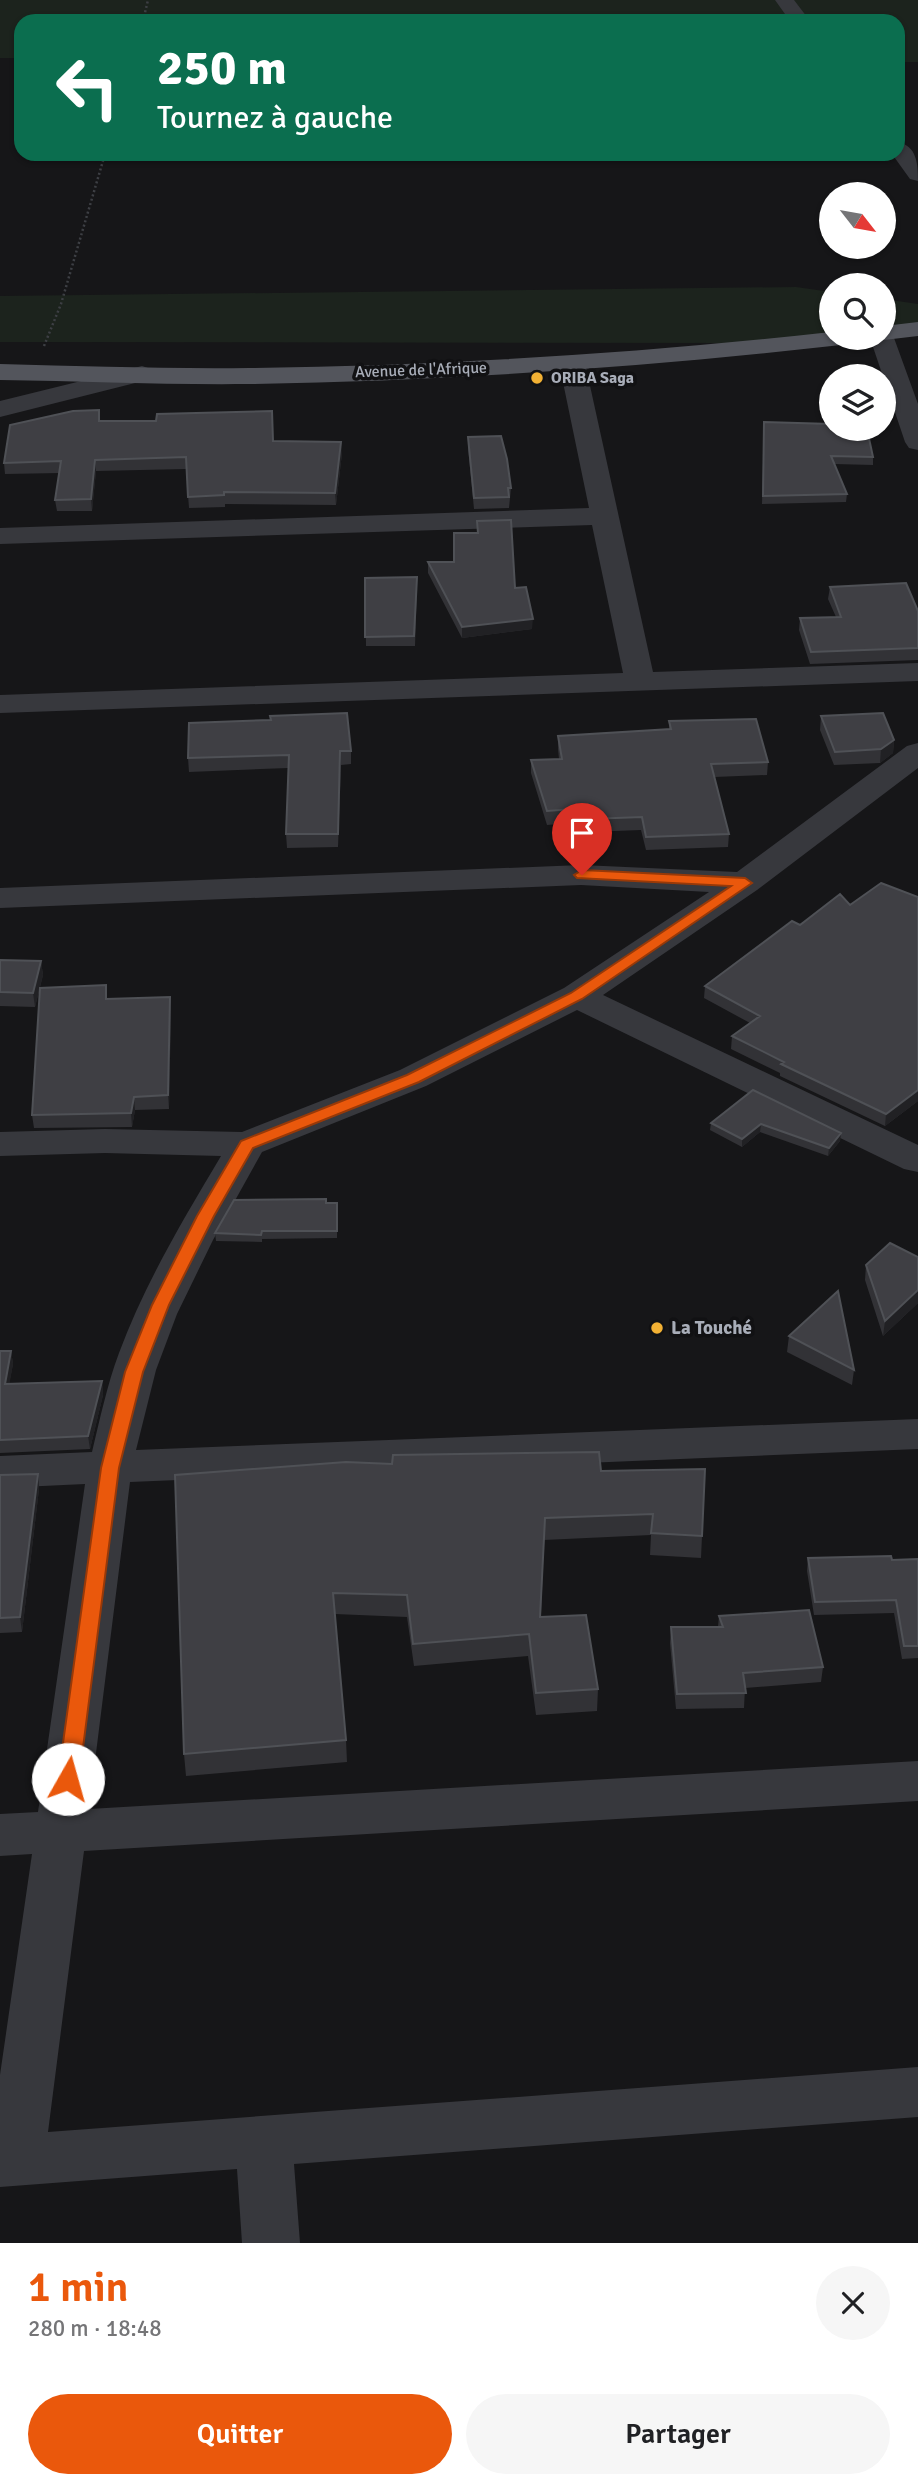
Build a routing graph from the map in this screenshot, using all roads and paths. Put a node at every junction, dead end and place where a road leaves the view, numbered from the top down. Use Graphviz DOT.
graph roads {
  1 [pos="784,0"];
  2 [pos="795,14"];
  3 [pos="905,157"];
  4 [pos="103,161"];
  5 [pos="918,174"];
  6 [pos="918,328"];
  7 [pos="896,331"];
  8 [pos="819,340"];
  9 [pos="885,350"];
  10 [pos="572,363"];
  11 [pos="0,372"];
  12 [pos="34,372"];
  13 [pos="142,374"];
  14 [pos="0,410"];
  15 [pos="918,442"];
  16 [pos="605,516"];
  17 [pos="0,537"];
  18 [pos="918,673"];
  19 [pos="640,682"];
  20 [pos="0,704"];
  21 [pos="918,753"];
  22 [pos="745,883"];
  23 [pos="0,898"];
  24 [pos="577,996"];
  25 [pos="0,1144"];
  26 [pos="247,1144"];
  27 [pos="918,1160"];
  28 [pos="918,1434"];
  29 [pos="110,1468"];
  30 [pos="0,1472"];
  31 [pos="918,1781"];
  32 [pos="61,1831"];
  33 [pos="0,1835"];
  34 [pos="918,2092"];
  35 [pos="264,2141"];
  36 [pos="8,2160"];
  37 [pos="271,2243"];
  1 -- 2 [label="street"];
  3 -- 5 [label="street"];
  4 -- 12 [label="path"];
  6 -- 7 [label="main road"];
  8 -- 10 [label="main road, Avenue de l'Afrique"];
  9 -- 15 [label="street"];
  10 -- 13 [label="main road, Avenue de l'Afrique"];
  10 -- 16 [label="street"];
  11 -- 12 [label="main road, Avenue de l'Afrique"];
  12 -- 13 [label="main road, Avenue de l'Afrique"];
  13 -- 14 [label="street"];
  16 -- 17 [label="street"];
  16 -- 19 [label="street"];
  18 -- 19 [label="street"];
  19 -- 20 [label="street"];
  21 -- 22 [label="street"];
  22 -- 23 [label="street"];
  22 -- 24 [label="street"];
  24 -- 26 [label="street"];
  24 -- 27 [label="street"];
  25 -- 26 [label="street"];
  26 -- 29 [label="street"];
  28 -- 29 [label="street"];
  29 -- 30 [label="street"];
  29 -- 32 [label="street"];
  31 -- 32 [label="street"];
  32 -- 33 [label="street"];
  32 -- 36 [label="street"];
  34 -- 35 [label="street"];
  35 -- 36 [label="street"];
  35 -- 37 [label="street"];
}
